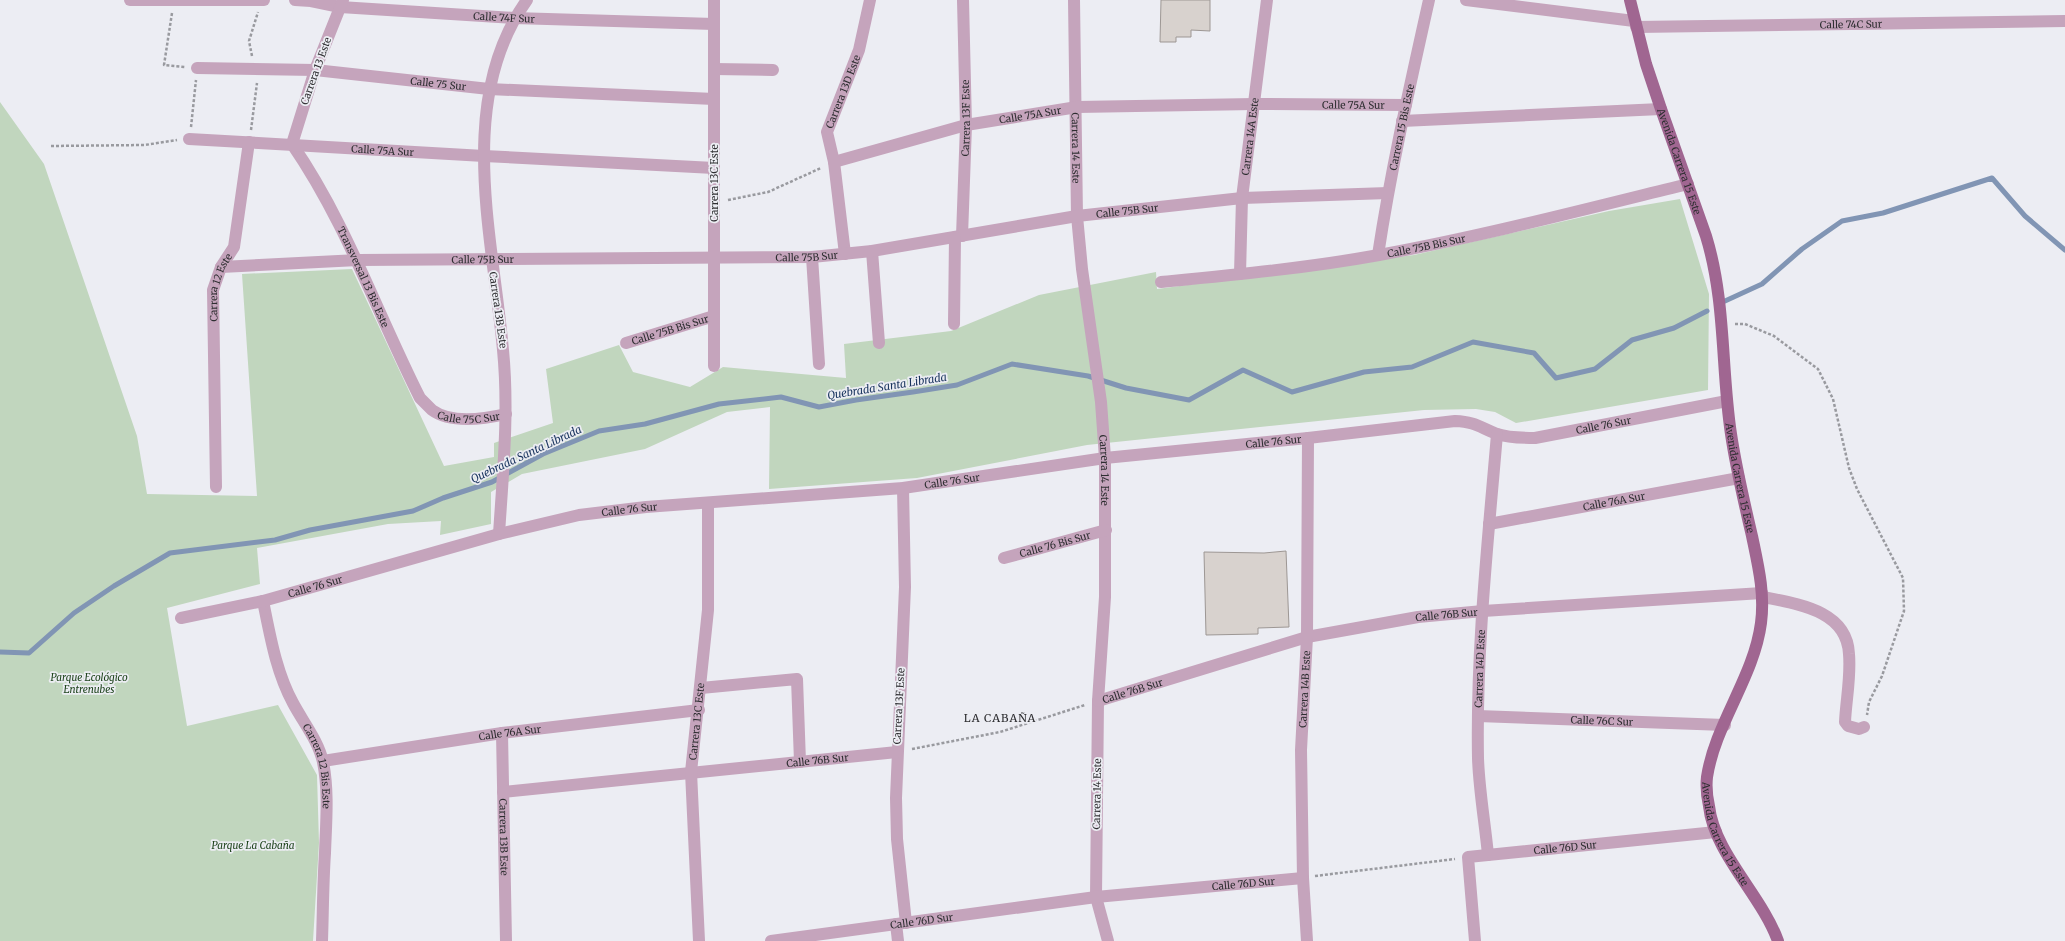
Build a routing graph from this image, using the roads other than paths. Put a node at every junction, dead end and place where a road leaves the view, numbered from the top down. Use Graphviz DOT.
graph roads {
  1 [pos="130,0"];
  2 [pos="263,0"];
  3 [pos="295,0"];
  4 [pos="527,0"];
  5 [pos="714,0"];
  6 [pos="870,0"];
  7 [pos="963,0"];
  8 [pos="1074,0"];
  9 [pos="1267,0"];
  10 [pos="1429,0"];
  11 [pos="1466,0"];
  12 [pos="1630,0"];
  13 [pos="341,3"];
  14 [pos="514,18"];
  15 [pos="2065,21"];
  16 [pos="714,24"];
  17 [pos="1635,24"];
  18 [pos="197,68"];
  19 [pos="714,69"];
  20 [pos="315,70"];
  21 [pos="774,70"];
  22 [pos="489,89"];
  23 [pos="714,100"];
  24 [pos="1254,104"];
  25 [pos="1406,105"];
  26 [pos="1077,107"];
  27 [pos="1661,110"];
  28 [pos="1402,121"];
  29 [pos="966,125"];
  30 [pos="190,139"];
  31 [pos="249,142"];
  32 [pos="292,144"];
  33 [pos="484,156"];
  34 [pos="834,162"];
  35 [pos="714,168"];
  36 [pos="1688,184"];
  37 [pos="1388,193"];
  38 [pos="1242,198"];
  39 [pos="1077,216"];
  40 [pos="959,236"];
  41 [pos="872,251"];
  42 [pos="844,254"];
  43 [pos="1378,255"];
  44 [pos="714,257"];
  45 [pos="812,257"];
  46 [pos="491,259"];
  47 [pos="358,260"];
  48 [pos="222,267"];
  49 [pos="1240,274"];
  50 [pos="1160,282"];
  51 [pos="714,316"];
  52 [pos="954,324"];
  53 [pos="626,343"];
  54 [pos="879,343"];
  55 [pos="819,364"];
  56 [pos="714,366"];
  57 [pos="1727,401"];
  58 [pos="432,410"];
  59 [pos="506,414"];
  60 [pos="1497,434"];
  61 [pos="1308,438"];
  62 [pos="1105,458"];
  63 [pos="1739,478"];
  64 [pos="216,487"];
  65 [pos="903,488"];
  66 [pos="708,503"];
  67 [pos="1489,524"];
  68 [pos="1106,530"];
  69 [pos="499,534"];
  70 [pos="1004,558"];
  71 [pos="1762,595"];
  72 [pos="263,601"];
  73 [pos="1483,611"];
  74 [pos="181,618"];
  75 [pos="1306,637"];
  76 [pos="701,688"];
  77 [pos="1098,701"];
  78 [pos="699,710"];
  79 [pos="1478,716"];
  80 [pos="1725,725"];
  81 [pos="1864,727"];
  82 [pos="502,733"];
  83 [pos="897,752"];
  84 [pos="323,761"];
  85 [pos="800,762"];
  86 [pos="691,772"];
  87 [pos="503,792"];
  88 [pos="1716,832"];
  89 [pos="1488,855"];
  90 [pos="1303,878"];
  91 [pos="1096,897"];
  92 [pos="901,924"];
  93 [pos="322,941"];
  94 [pos="506,941"];
  95 [pos="699,941"];
  96 [pos="771,941"];
  97 [pos="898,941"];
  98 [pos="1108,941"];
  99 [pos="1307,941"];
  100 [pos="1475,941"];
  101 [pos="1778,941"];
  1 -- 2 [label="street"];
  3 -- 13 [label="street, Calle 74F Sur"];
  4 -- 14 [label="street, Carrera 13B Este"];
  5 -- 16 [label="street, Carrera 13C Este"];
  6 -- 34 [label="street, Carrera 13D Este"];
  7 -- 29 [label="street, Carrera 13F Este"];
  8 -- 26 [label="street, Carrera 14 Este"];
  9 -- 24 [label="street, Carrera 14A Este"];
  10 -- 25 [label="street, Carrera 15 Bis Este"];
  11 -- 17 [label="street, Calle 74C Sur"];
  12 -- 17 [label="main road, Avenida Carrera 15 Este"];
  13 -- 14 [label="street, Calle 74F Sur"];
  13 -- 20 [label="street, Carrera 13 Este"];
  14 -- 16 [label="street, Calle 74F Sur"];
  14 -- 22 [label="street, Carrera 13B Este"];
  15 -- 17 [label="street, Calle 74C Sur"];
  16 -- 19 [label="street, Carrera 13C Este"];
  17 -- 27 [label="main road, Avenida Carrera 15 Este"];
  18 -- 20 [label="street, Calle 75 Sur"];
  19 -- 21 [label="street"];
  19 -- 23 [label="street, Carrera 13C Este"];
  20 -- 22 [label="street, Calle 75 Sur"];
  20 -- 32 [label="street, Carrera 13 Este"];
  22 -- 23 [label="street, Calle 75 Sur"];
  22 -- 33 [label="street, Carrera 13B Este"];
  23 -- 35 [label="street, Carrera 13C Este"];
  24 -- 25 [label="street, Calle 75A Sur"];
  24 -- 26 [label="street, Calle 75A Sur"];
  24 -- 38 [label="street, Carrera 14A Este"];
  25 -- 28 [label="street, Carrera 15 Bis Este"];
  26 -- 29 [label="street, Calle 75A Sur"];
  26 -- 39 [label="street, Carrera 14 Este"];
  27 -- 28 [label="street"];
  27 -- 36 [label="main road, Avenida Carrera 15 Este"];
  28 -- 37 [label="street, Carrera 15 Bis Este"];
  29 -- 34 [label="street, Calle 75A Sur"];
  29 -- 40 [label="street, Carrera 13F Este"];
  30 -- 31 [label="street, Calle 75A Sur"];
  31 -- 32 [label="street, Calle 75A Sur"];
  31 -- 48 [label="street, Carrera 12 Este"];
  32 -- 33 [label="street, Calle 75A Sur"];
  32 -- 47 [label="street, Transversal 13 Bis Este"];
  33 -- 35 [label="street, Calle 75A Sur"];
  33 -- 46 [label="street, Carrera 13B Este"];
  34 -- 42 [label="street, Carrera 13D Este"];
  35 -- 44 [label="street, Carrera 13C Este"];
  36 -- 43 [label="street, Calle 75B Bis Sur"];
  36 -- 57 [label="main road, Avenida Carrera 15 Este"];
  37 -- 38 [label="street, Calle 75B Sur"];
  37 -- 43 [label="street, Carrera 15 Bis Este"];
  38 -- 39 [label="street, Calle 75B Sur"];
  38 -- 49 [label="street, Carrera 14A Este"];
  39 -- 40 [label="street, Calle 75B Sur"];
  39 -- 62 [label="street, Carrera 14 Este"];
  40 -- 41 [label="street, Calle 75B Sur"];
  40 -- 52 [label="street, Carrera 13F Este"];
  41 -- 42 [label="street, Calle 75B Sur"];
  41 -- 54 [label="street"];
  42 -- 45 [label="street, Calle 75B Sur"];
  43 -- 49 [label="street, Calle 75B Bis Sur"];
  44 -- 45 [label="street, Calle 75B Sur"];
  44 -- 46 [label="street, Calle 75B Sur"];
  44 -- 51 [label="street, Carrera 13C Este"];
  45 -- 55 [label="street"];
  46 -- 47 [label="street, Calle 75B Sur"];
  46 -- 59 [label="street, Carrera 13B Este"];
  47 -- 48 [label="street, Calle 75B Sur"];
  47 -- 58 [label="street, Transversal 13 Bis Este"];
  48 -- 64 [label="street, Carrera 12 Este"];
  49 -- 50 [label="street, Calle 75B Bis Sur"];
  51 -- 53 [label="street, Calle 75B Bis Sur"];
  51 -- 56 [label="street, Carrera 13C Este"];
  57 -- 60 [label="street, Calle 76 Sur"];
  57 -- 63 [label="main road, Avenida Carrera 15 Este"];
  58 -- 59 [label="street, Calle 75C Sur"];
  59 -- 69 [label="street, Carrera 13B Este"];
  60 -- 61 [label="street, Calle 76 Sur"];
  60 -- 67 [label="street, Carrera 14D Este"];
  61 -- 62 [label="street, Calle 76 Sur"];
  61 -- 75 [label="street, Carrera 14B Este"];
  62 -- 65 [label="street, Calle 76 Sur"];
  62 -- 68 [label="street, Carrera 14 Este"];
  63 -- 67 [label="street, Calle 76A Sur"];
  63 -- 71 [label="main road, Avenida Carrera 15 Este"];
  65 -- 66 [label="street, Calle 76 Sur"];
  65 -- 83 [label="street, Carrera 13F Este"];
  66 -- 69 [label="street, Calle 76 Sur"];
  66 -- 76 [label="street, Carrera 13C Este"];
  67 -- 73 [label="street, Carrera 14D Este"];
  68 -- 70 [label="street, Calle 76 Bis Sur"];
  68 -- 77 [label="street, Carrera 14 Este"];
  69 -- 72 [label="street, Calle 76 Sur"];
  71 -- 73 [label="street, Calle 76B Sur"];
  71 -- 80 [label="main road, Avenida Carrera 15 Este"];
  71 -- 81 [label="street, Calle 76B Sur"];
  72 -- 74 [label="street, Calle 76 Sur"];
  72 -- 84 [label="street, Carrera 12 Bis Este"];
  73 -- 75 [label="street, Calle 76B Sur"];
  73 -- 79 [label="street, Carrera 14D Este"];
  75 -- 77 [label="street, Calle 76B Sur"];
  75 -- 90 [label="street, Carrera 14B Este"];
  76 -- 78 [label="street, Carrera 13C Este"];
  76 -- 85 [label="street"];
  77 -- 91 [label="street, Carrera 14 Este"];
  78 -- 82 [label="street, Calle 76A Sur"];
  78 -- 86 [label="street, Carrera 13C Este"];
  79 -- 80 [label="street, Calle 76C Sur"];
  79 -- 89 [label="street, Carrera 14D Este"];
  80 -- 88 [label="main road, Avenida Carrera 15 Este"];
  82 -- 84 [label="street, Calle 76A Sur"];
  82 -- 87 [label="street, Carrera 13B Este"];
  83 -- 85 [label="street, Calle 76B Sur"];
  83 -- 92 [label="street, Carrera 13F Este"];
  84 -- 93 [label="street, Carrera 12 Bis Este"];
  85 -- 86 [label="street, Calle 76B Sur"];
  86 -- 87 [label="street, Calle 76B Sur"];
  86 -- 95 [label="street, Carrera 13C Este"];
  87 -- 94 [label="street, Carrera 13B Este"];
  88 -- 89 [label="street, Calle 76D Sur"];
  88 -- 101 [label="main road, Avenida Carrera 15 Este"];
  89 -- 100 [label="street, Calle 76D Sur"];
  90 -- 91 [label="street, Calle 76D Sur"];
  90 -- 99 [label="street, Carrera 14B Este"];
  91 -- 92 [label="street, Calle 76D Sur"];
  91 -- 98 [label="street, Carrera 14 Este"];
  92 -- 96 [label="street, Calle 76D Sur"];
  92 -- 97 [label="street"];
}
